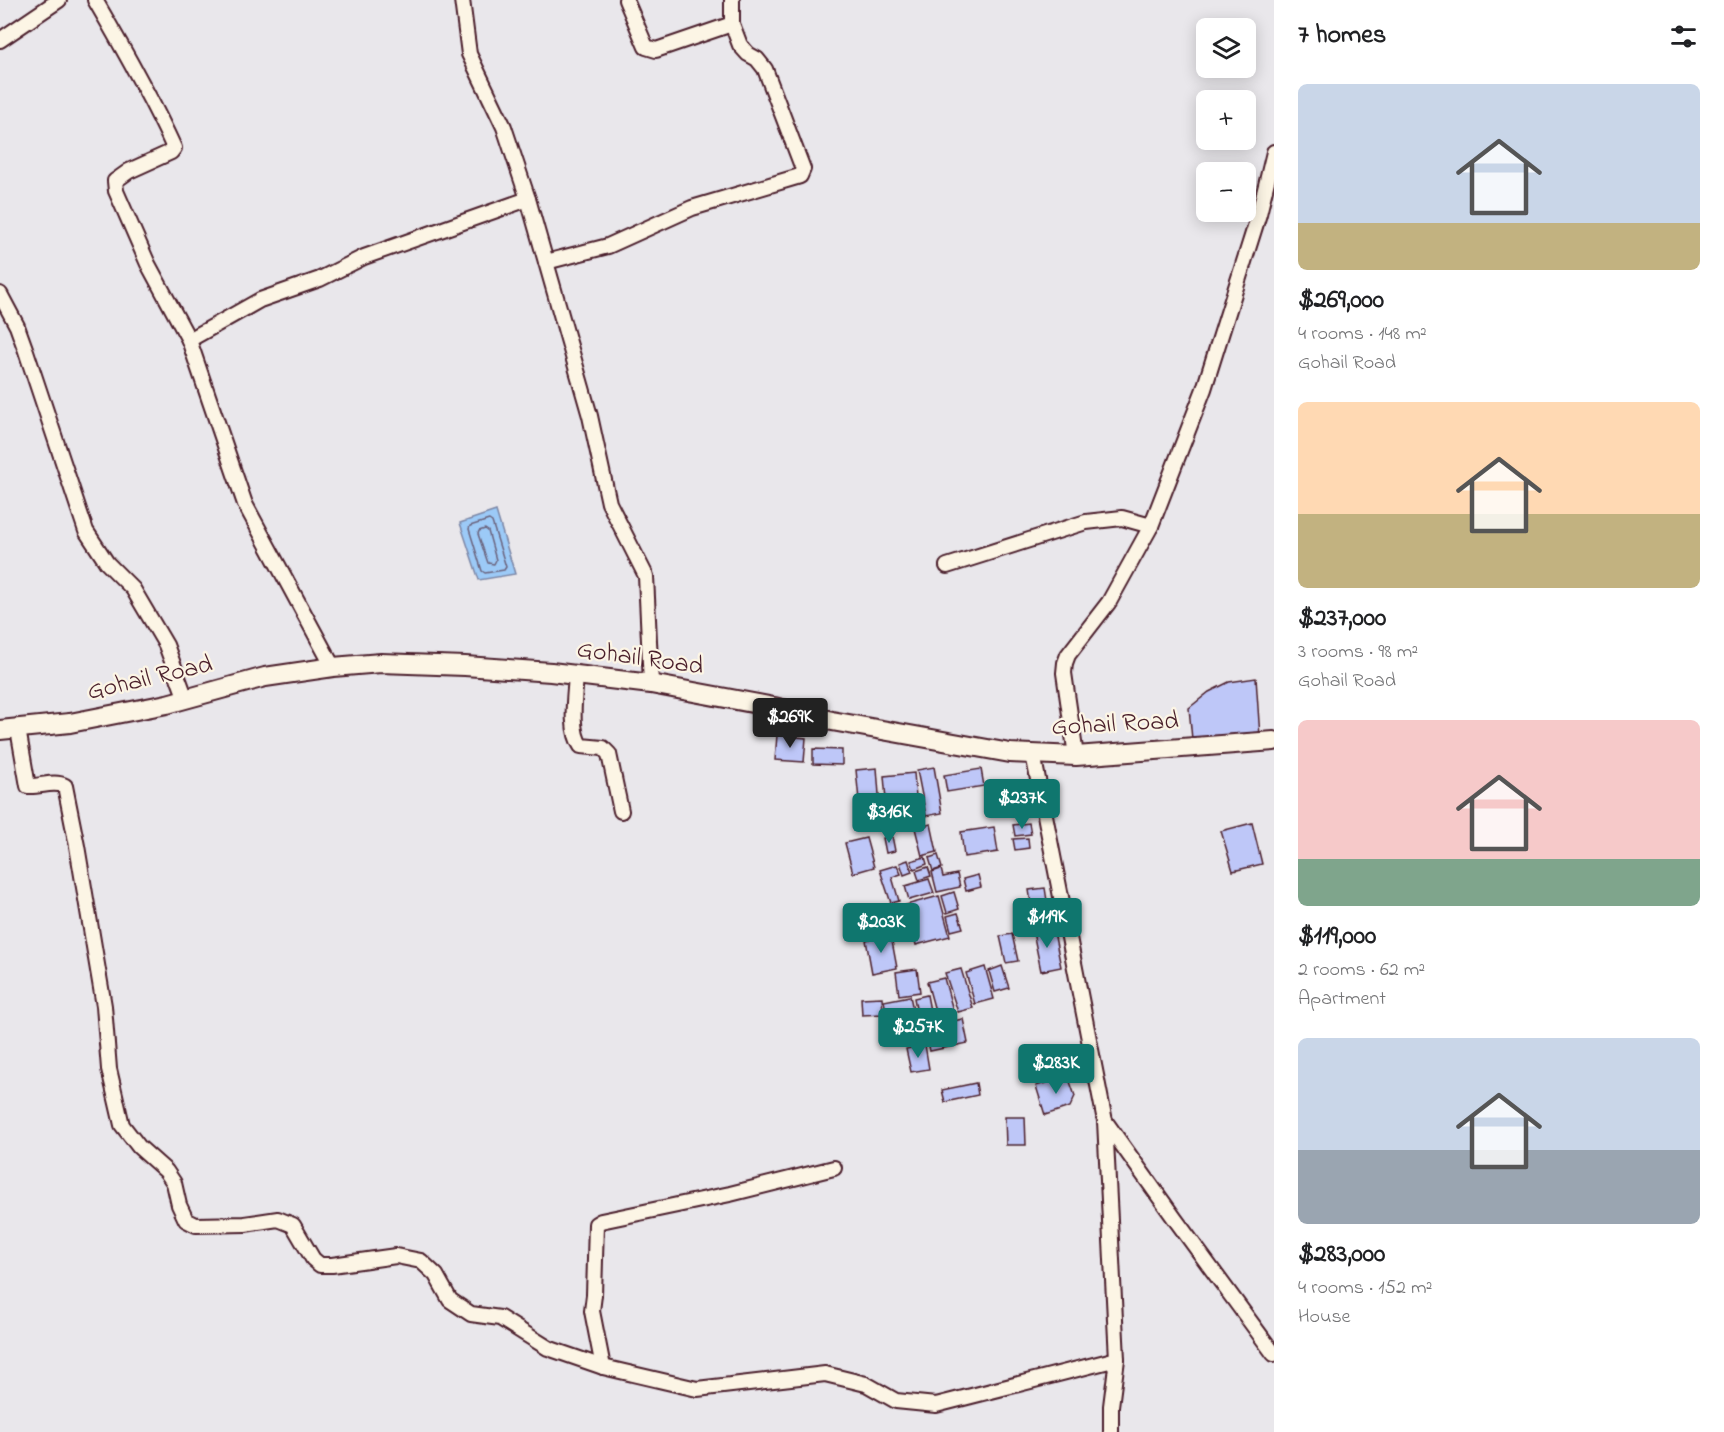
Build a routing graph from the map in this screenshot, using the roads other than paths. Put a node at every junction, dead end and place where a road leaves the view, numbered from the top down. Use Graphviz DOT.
graph roads {
  1 [pos="59,0"];
  2 [pos="94,0"];
  3 [pos="462,0"];
  4 [pos="626,0"];
  5 [pos="732,0"];
  6 [pos="732,24"];
  7 [pos="0,40"];
  8 [pos="1274,152"];
  9 [pos="528,199"];
  10 [pos="546,262"];
  11 [pos="0,294"];
  12 [pos="189,340"];
  13 [pos="1151,526"];
  14 [pos="948,566"];
  15 [pos="333,667"];
  16 [pos="576,675"];
  17 [pos="651,684"];
  18 [pos="186,699"];
  19 [pos="9,730"];
  20 [pos="1274,741"];
  21 [pos="1033,754"];
  22 [pos="1076,756"];
  23 [pos="621,811"];
  24 [pos="1105,1121"];
  25 [pos="834,1168"];
  26 [pos="1274,1354"];
  27 [pos="1117,1359"];
  28 [pos="603,1367"];
  29 [pos="1111,1432"];
  1 -- 7 [label="street"];
  2 -- 12 [label="street"];
  3 -- 9 [label="street"];
  4 -- 6 [label="street"];
  5 -- 6 [label="street"];
  6 -- 10 [label="street"];
  8 -- 13 [label="street"];
  9 -- 10 [label="street"];
  9 -- 12 [label="street"];
  10 -- 17 [label="street"];
  11 -- 18 [label="street"];
  12 -- 15 [label="street"];
  13 -- 14 [label="street"];
  13 -- 22 [label="street"];
  15 -- 16 [label="main road, Gohail Road"];
  15 -- 18 [label="main road, Gohail Road"];
  16 -- 17 [label="main road, Gohail Road"];
  16 -- 23 [label="street"];
  17 -- 21 [label="main road, Gohail Road"];
  18 -- 19 [label="main road, Gohail Road"];
  19 -- 28 [label="street"];
  20 -- 22 [label="main road, Gohail Road"];
  21 -- 22 [label="main road, Gohail Road"];
  21 -- 24 [label="street"];
  24 -- 26 [label="street"];
  24 -- 27 [label="street"];
  25 -- 28 [label="street"];
  27 -- 28 [label="street"];
  27 -- 29 [label="street"];
}
